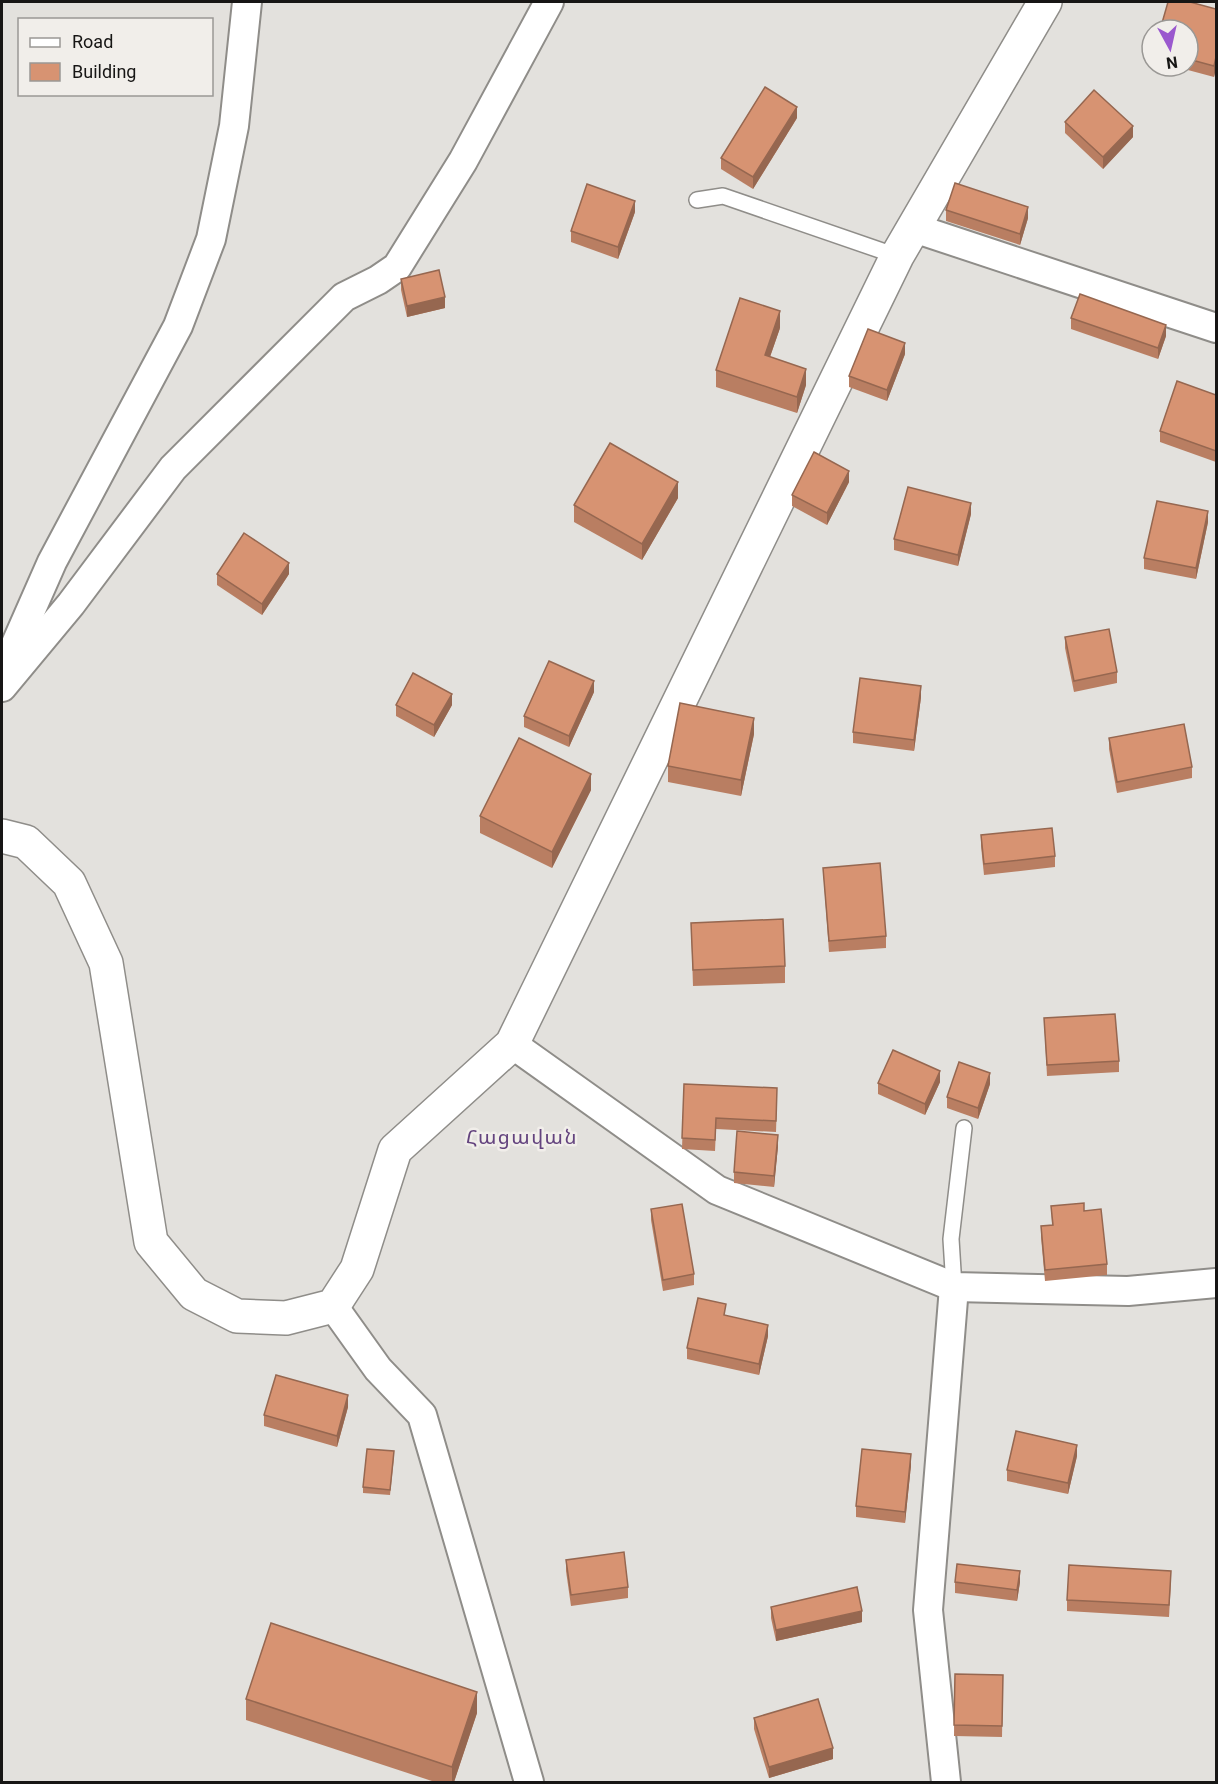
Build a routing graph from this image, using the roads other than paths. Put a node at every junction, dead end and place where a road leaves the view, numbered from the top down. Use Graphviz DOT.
graph roads {
  1 [pos="247,2"];
  2 [pos="549,2"];
  3 [pos="1045,2"];
  4 [pos="697,200"];
  5 [pos="914,228"];
  6 [pos="897,256"];
  7 [pos="1216,328"];
  8 [pos="2,678"];
  9 [pos="2,687"];
  10 [pos="2,836"];
  11 [pos="512,1044"];
  12 [pos="964,1128"];
  13 [pos="1216,1283"];
  14 [pos="954,1287"];
  15 [pos="333,1306"];
  16 [pos="529,1782"];
  17 [pos="946,1782"];
  1 -- 8 [label="street"];
  2 -- 9 [label="street"];
  3 -- 5 [label="street"];
  4 -- 6 [label="lane"];
  5 -- 6 [label="street"];
  5 -- 7 [label="street"];
  6 -- 11 [label="street"];
  10 -- 15 [label="street"];
  11 -- 14 [label="street"];
  11 -- 15 [label="street"];
  12 -- 14 [label="lane"];
  13 -- 14 [label="street"];
  14 -- 17 [label="street"];
  15 -- 16 [label="street"];
}
